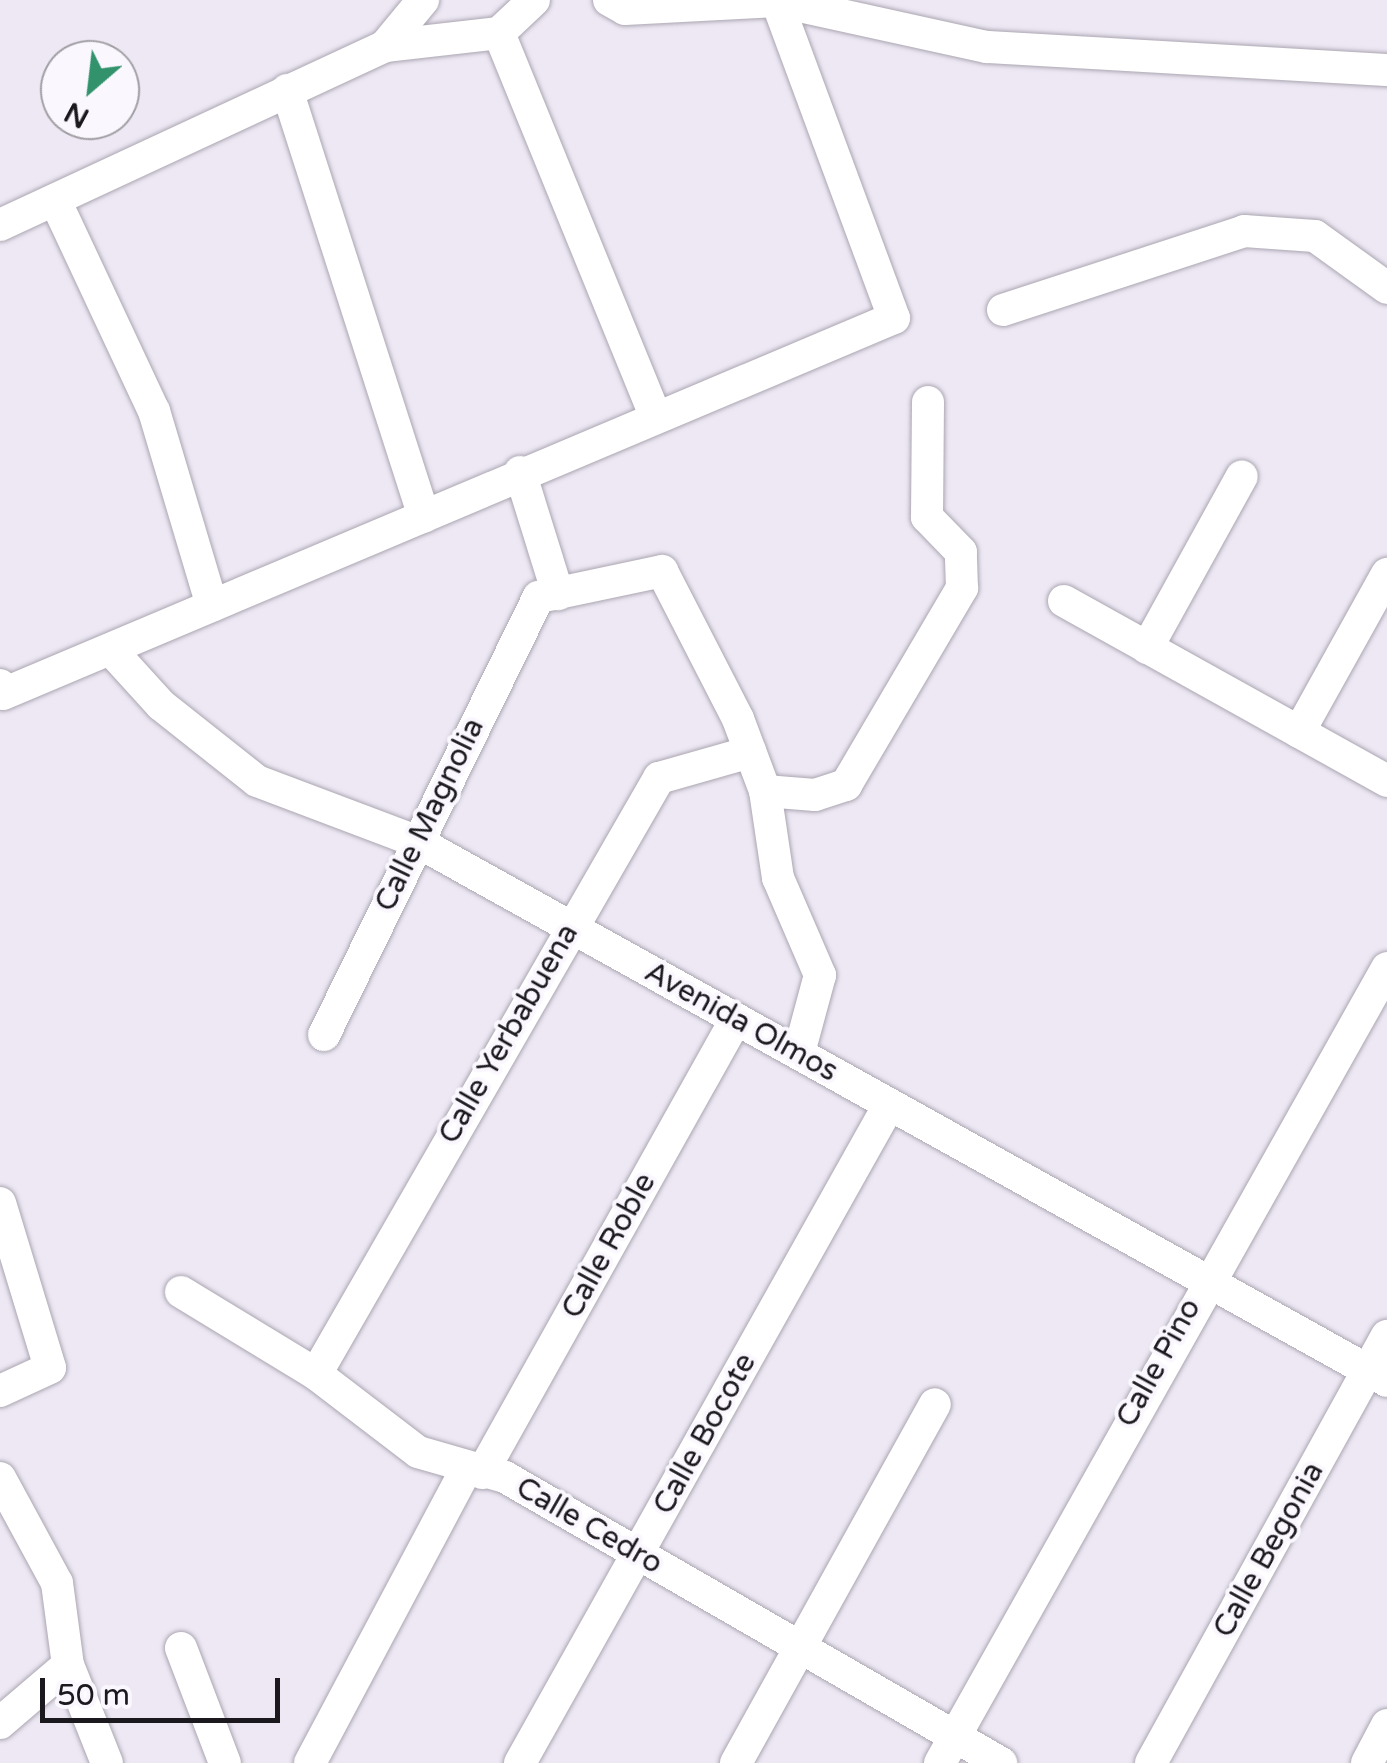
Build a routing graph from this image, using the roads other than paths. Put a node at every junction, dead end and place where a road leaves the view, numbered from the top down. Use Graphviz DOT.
graph roads {
  1 [pos="423,0"];
  2 [pos="534,0"];
  3 [pos="608,0"];
  4 [pos="777,1"];
  5 [pos="498,33"];
  6 [pos="385,46"];
  7 [pos="1387,70"];
  8 [pos="287,90"];
  9 [pos="56,200"];
  10 [pos="0,225"];
  11 [pos="1387,288"];
  12 [pos="1003,310"];
  13 [pos="928,402"];
  14 [pos="654,412"];
  15 [pos="520,472"];
  16 [pos="1242,476"];
  17 [pos="424,516"];
  18 [pos="1387,574"];
  19 [pos="549,596"];
  20 [pos="1064,601"];
  21 [pos="212,606"];
  22 [pos="1147,648"];
  23 [pos="110,650"];
  24 [pos="0,685"];
  25 [pos="1299,732"];
  26 [pos="750,752"];
  27 [pos="1387,781"];
  28 [pos="764,791"];
  29 [pos="416,840"];
  30 [pos="570,928"];
  31 [pos="1387,968"];
  32 [pos="736,1018"];
  33 [pos="324,1035"];
  34 [pos="799,1053"];
  35 [pos="889,1105"];
  36 [pos="0,1203"];
  37 [pos="1204,1281"];
  38 [pos="181,1292"];
  39 [pos="1387,1336"];
  40 [pos="316,1374"];
  41 [pos="1378,1376"];
  42 [pos="0,1391"];
  43 [pos="935,1404"];
  44 [pos="474,1471"];
  45 [pos="0,1478"];
  46 [pos="638,1554"];
  47 [pos="181,1648"];
  48 [pos="799,1648"];
  49 [pos="68,1665"];
  50 [pos="0,1723"];
  51 [pos="1387,1725"];
  52 [pos="947,1750"];
  53 [pos="108,1763"];
  54 [pos="225,1763"];
  55 [pos="310,1763"];
  56 [pos="520,1763"];
  57 [pos="736,1763"];
  58 [pos="1001,1763"];
  59 [pos="1151,1763"];
  60 [pos="1366,1763"];
  1 -- 6 [label="street"];
  2 -- 5 [label="street"];
  3 -- 4 [label="street"];
  4 -- 7 [label="street"];
  4 -- 14 [label="street"];
  5 -- 6 [label="street"];
  5 -- 14 [label="street"];
  6 -- 8 [label="street"];
  8 -- 9 [label="street"];
  8 -- 17 [label="street"];
  9 -- 10 [label="street"];
  9 -- 21 [label="street"];
  11 -- 12 [label="street"];
  13 -- 28 [label="street"];
  14 -- 15 [label="street"];
  15 -- 17 [label="street"];
  15 -- 19 [label="street"];
  16 -- 22 [label="street"];
  17 -- 21 [label="street"];
  18 -- 25 [label="street"];
  19 -- 26 [label="street"];
  19 -- 29 [label="street, Calle Magnolia"];
  20 -- 22 [label="street"];
  21 -- 23 [label="street"];
  22 -- 25 [label="street"];
  23 -- 24 [label="street"];
  23 -- 29 [label="street, Avenida Olmos"];
  25 -- 27 [label="street"];
  26 -- 28 [label="street"];
  26 -- 30 [label="street, Calle Yerbabuena"];
  28 -- 34 [label="street"];
  29 -- 30 [label="street, Avenida Olmos"];
  29 -- 33 [label="street, Calle Magnolia"];
  30 -- 32 [label="street, Avenida Olmos"];
  30 -- 40 [label="street, Calle Yerbabuena"];
  31 -- 37 [label="street, Calle Pino"];
  32 -- 34 [label="street, Avenida Olmos"];
  32 -- 44 [label="street, Calle Roble"];
  34 -- 35 [label="street, Avenida Olmos"];
  35 -- 37 [label="street, Avenida Olmos"];
  35 -- 46 [label="street, Calle Bocote"];
  36 -- 42 [label="street"];
  37 -- 41 [label="street, Avenida Olmos"];
  37 -- 52 [label="street, Calle Pino"];
  38 -- 40 [label="street, Calle Cedro"];
  39 -- 41 [label="street, Calle Begonia"];
  40 -- 44 [label="street, Calle Cedro"];
  41 -- 59 [label="street, Calle Begonia"];
  43 -- 48 [label="street"];
  44 -- 46 [label="street, Calle Cedro"];
  44 -- 55 [label="street, Calle Roble"];
  45 -- 49 [label="street"];
  46 -- 48 [label="street, Calle Cedro"];
  46 -- 56 [label="street, Calle Bocote"];
  47 -- 54 [label="street"];
  48 -- 52 [label="street, Calle Cedro"];
  48 -- 57 [label="street"];
  49 -- 50 [label="street"];
  49 -- 53 [label="street"];
  51 -- 60 [label="street"];
  52 -- 58 [label="street, Calle Cedro"];
}
